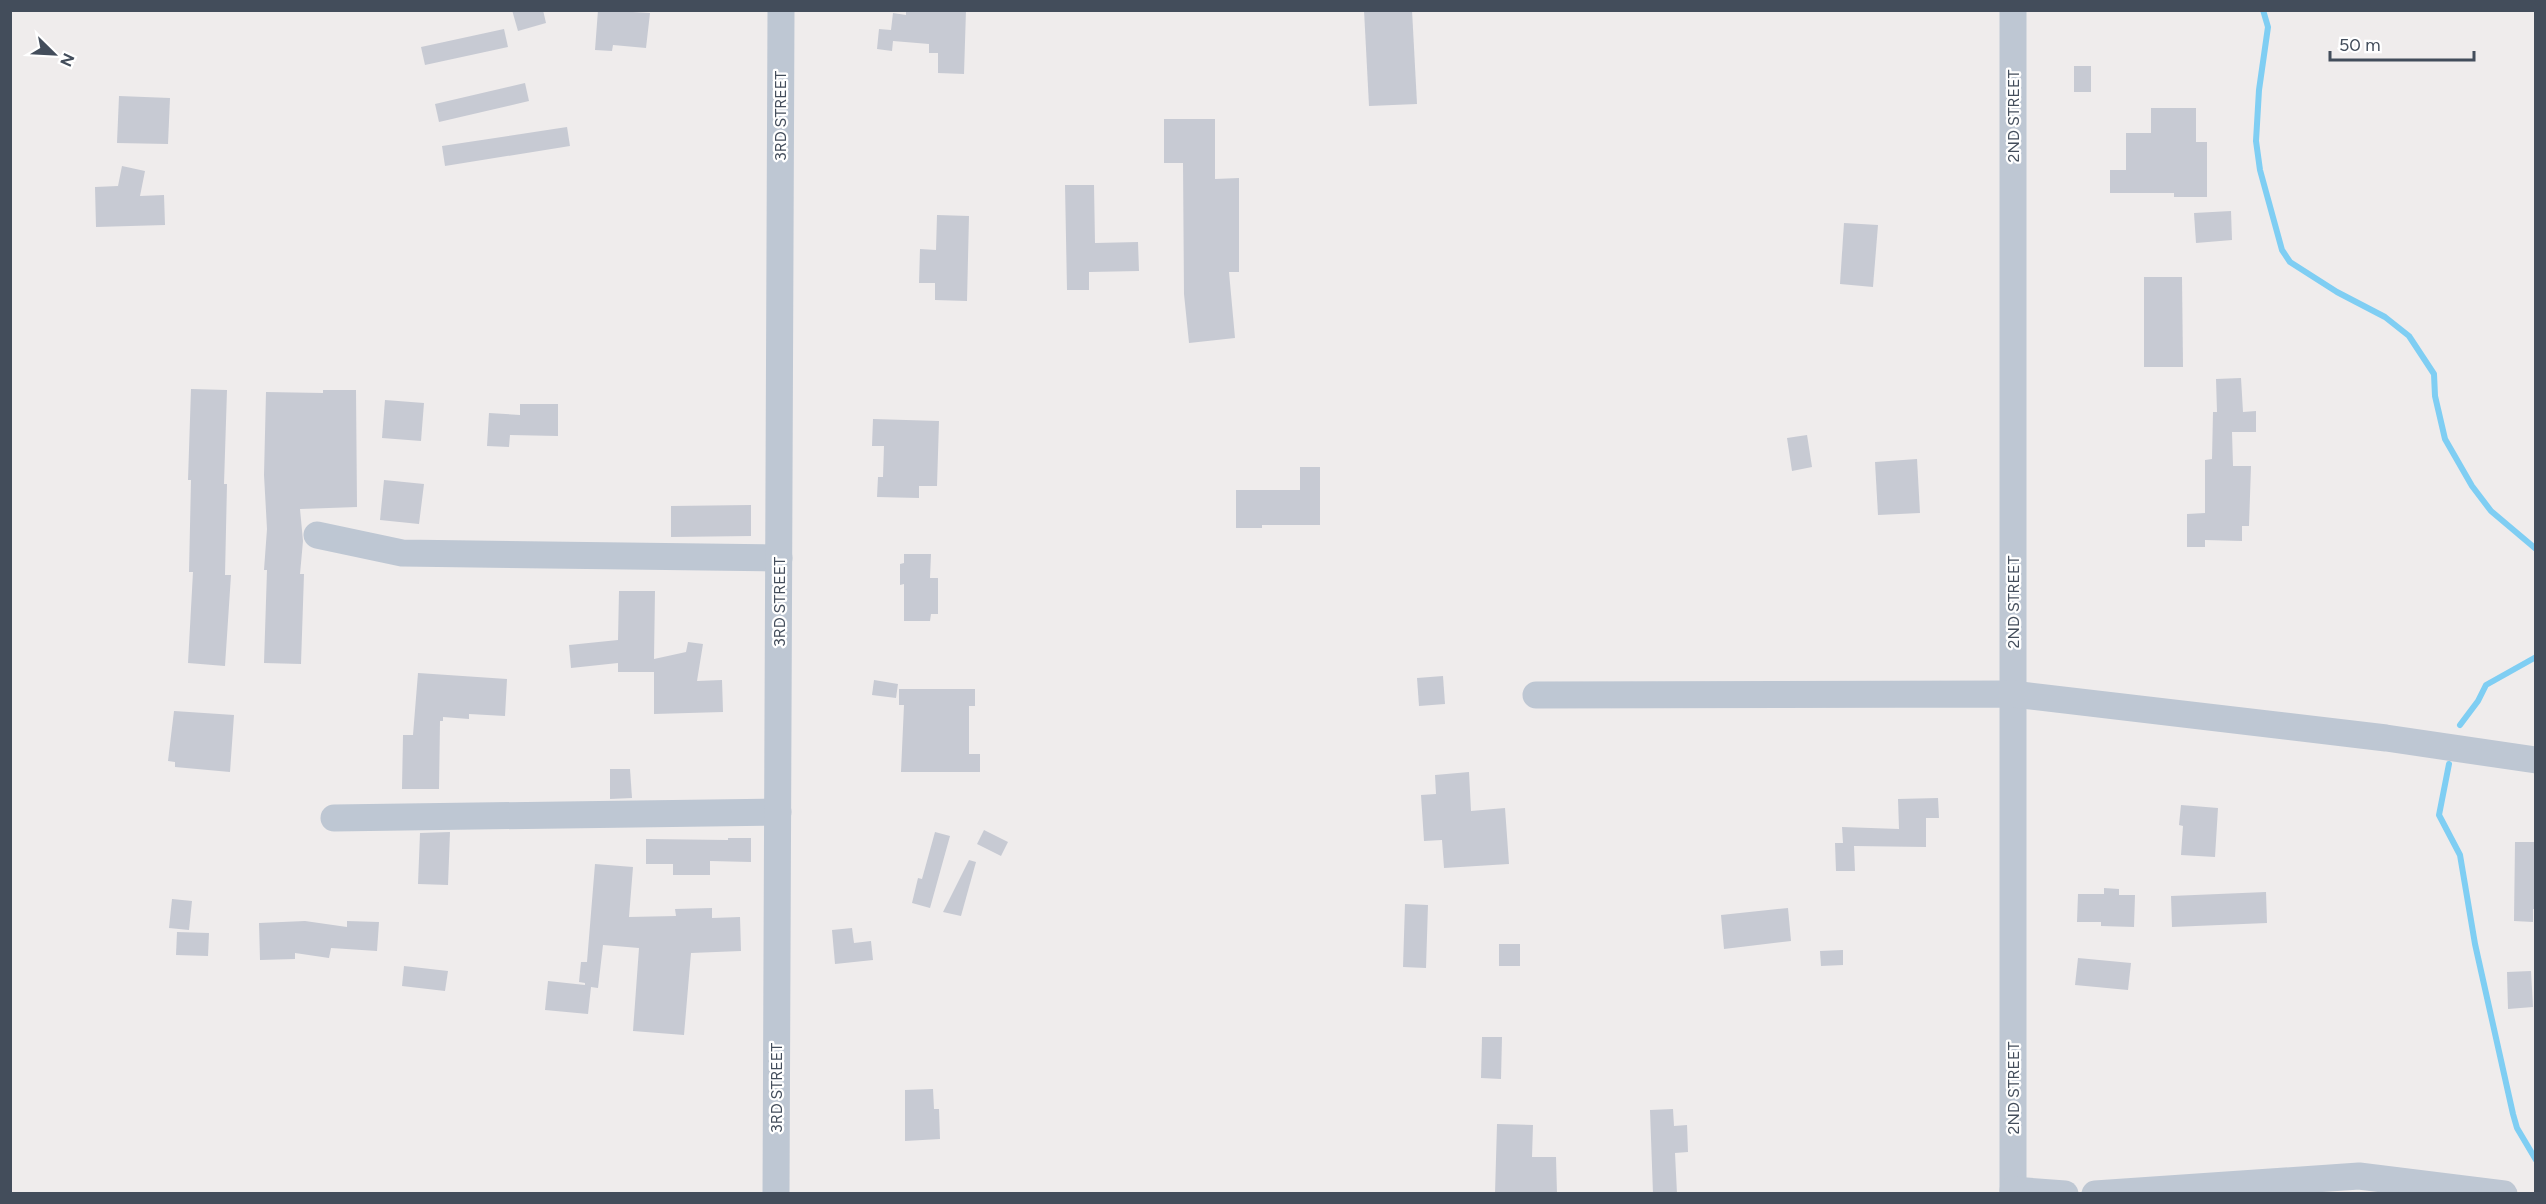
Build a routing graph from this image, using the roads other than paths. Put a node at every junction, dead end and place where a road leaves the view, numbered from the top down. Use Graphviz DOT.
graph roads {
  1 [pos="781,10"];
  2 [pos="2013,10"];
  3 [pos="317,535"];
  4 [pos="779,558"];
  5 [pos="2013,694"];
  6 [pos="1536,695"];
  7 [pos="2535,760"];
  8 [pos="778,812"];
  9 [pos="334,818"];
  10 [pos="2013,1192"];
  11 [pos="776,1194"];
  12 [pos="2065,1194"];
  13 [pos="2095,1194"];
  14 [pos="2504,1194"];
  1 -- 4 [label="street, 3RD STREET"];
  2 -- 5 [label="street, 2ND STREET"];
  3 -- 4 [label="street"];
  4 -- 8 [label="street, 3RD STREET"];
  5 -- 6 [label="street"];
  5 -- 7 [label="street"];
  5 -- 10 [label="street, 2ND STREET"];
  8 -- 9 [label="street"];
  8 -- 11 [label="street, 3RD STREET"];
  10 -- 12 [label="street"];
  13 -- 14 [label="street"];
}
